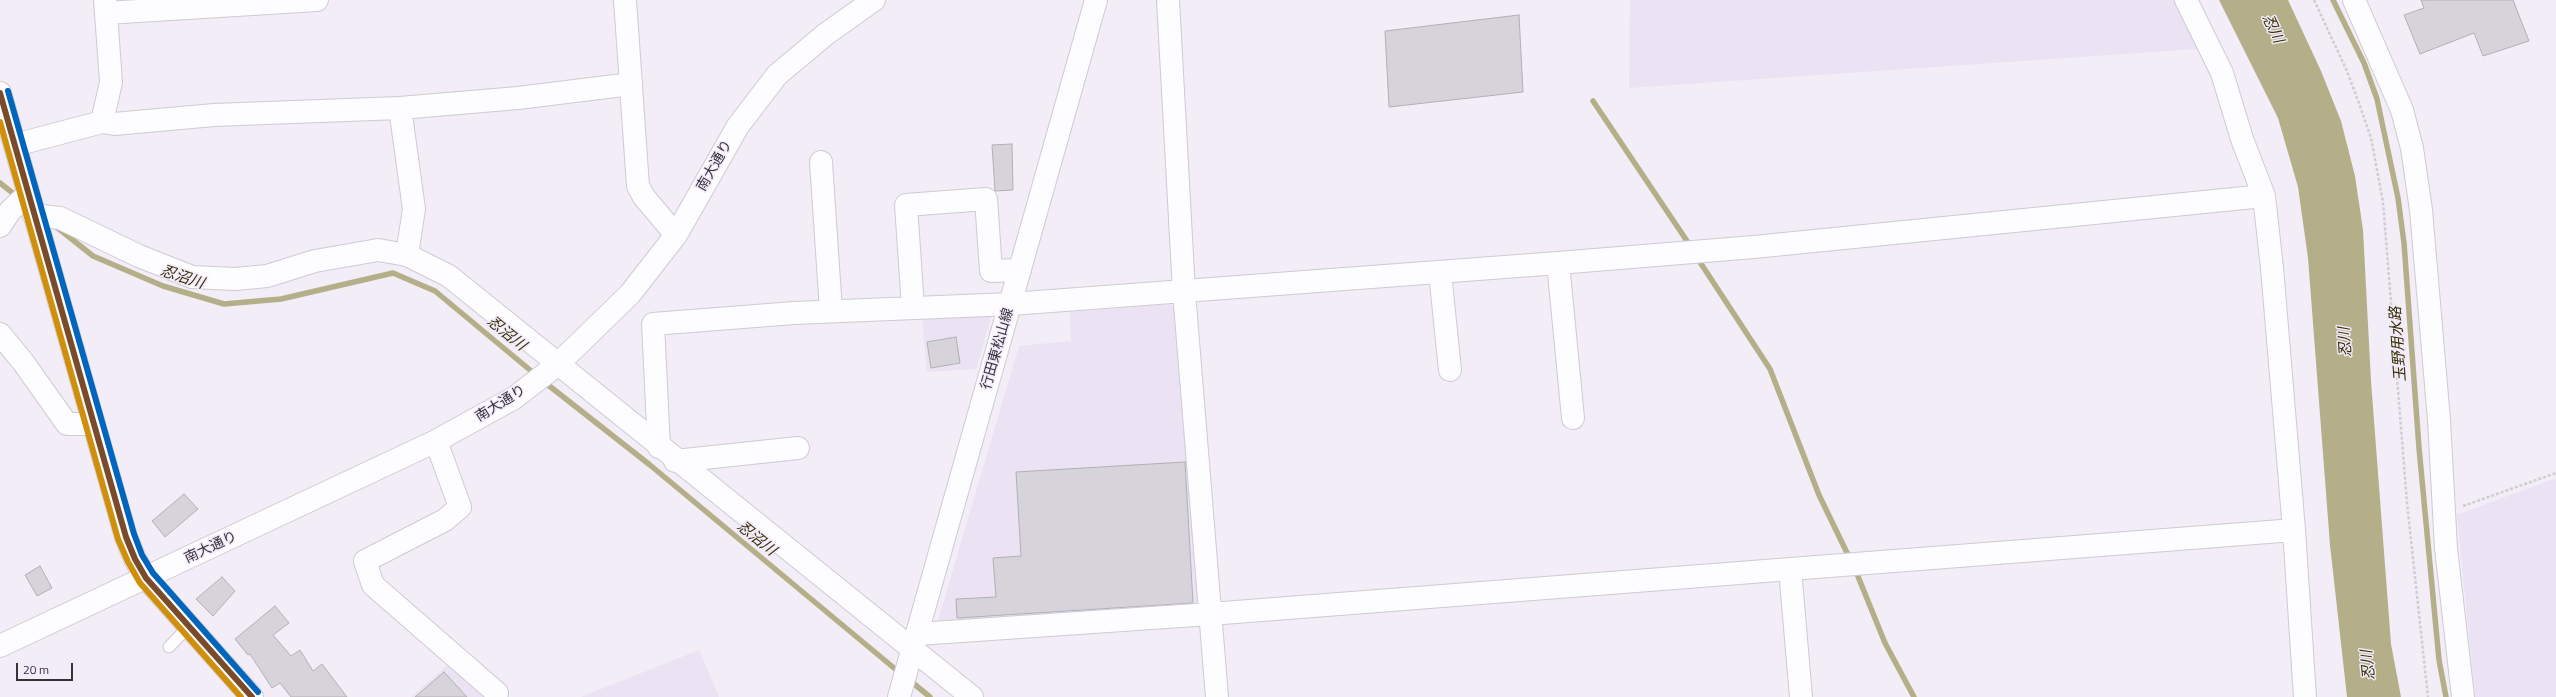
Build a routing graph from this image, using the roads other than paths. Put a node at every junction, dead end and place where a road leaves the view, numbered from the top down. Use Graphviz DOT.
graph roads {
  1 [pos="317,0"];
  2 [pos="625,0"];
  3 [pos="874,0"];
  4 [pos="1096,0"];
  5 [pos="1168,0"];
  6 [pos="2186,0"];
  7 [pos="2354,0"];
  8 [pos="255,2"];
  9 [pos="105,7"];
  10 [pos="631,84"];
  11 [pos="0,93"];
  12 [pos="400,108"];
  13 [pos="102,122"];
  14 [pos="15,145"];
  15 [pos="821,162"];
  16 [pos="28,194"];
  17 [pos="2264,196"];
  18 [pos="34,215"];
  19 [pos="0,226"];
  20 [pos="676,235"];
  21 [pos="407,255"];
  22 [pos="1558,263"];
  23 [pos="1020,270"];
  24 [pos="1440,273"];
  25 [pos="1184,292"];
  26 [pos="1011,304"];
  27 [pos="913,308"];
  28 [pos="831,312"];
  29 [pos="0,334"];
  30 [pos="557,365"];
  31 [pos="1450,370"];
  32 [pos="1573,418"];
  33 [pos="93,424"];
  34 [pos="436,441"];
  35 [pos="659,447"];
  36 [pos="798,448"];
  37 [pos="675,461"];
  38 [pos="2294,530"];
  39 [pos="1790,569"];
  40 [pos="146,578"];
  41 [pos="1210,614"];
  42 [pos="188,627"];
  43 [pos="916,642"];
  44 [pos="0,646"];
  45 [pos="169,647"];
  46 [pos="499,695"];
  47 [pos="252,697"];
  48 [pos="899,697"];
  49 [pos="972,697"];
  50 [pos="1217,697"];
  51 [pos="1801,697"];
  52 [pos="2305,697"];
  53 [pos="2463,697"];
  1 -- 8 [label="street"];
  2 -- 10 [label="street"];
  3 -- 20 [label="street, 南大通り"];
  4 -- 23 [label="street, 行田東松山線"];
  5 -- 25 [label="street"];
  6 -- 17 [label="street"];
  7 -- 53 [label="street"];
  8 -- 9 [label="street"];
  9 -- 13 [label="street"];
  10 -- 12 [label="street"];
  10 -- 20 [label="street"];
  11 -- 14 [label="street"];
  12 -- 13 [label="street"];
  12 -- 21 [label="street"];
  13 -- 14 [label="street"];
  14 -- 16 [label="street"];
  15 -- 28 [label="street"];
  16 -- 18 [label="street"];
  16 -- 19 [label="street"];
  17 -- 22 [label="street"];
  17 -- 38 [label="street"];
  18 -- 21 [label="street"];
  18 -- 33 [label="street"];
  20 -- 30 [label="street, 南大通り"];
  21 -- 30 [label="street"];
  22 -- 24 [label="street"];
  22 -- 32 [label="street"];
  23 -- 26 [label="street, 行田東松山線"];
  23 -- 27 [label="street"];
  24 -- 25 [label="street"];
  24 -- 31 [label="street"];
  25 -- 26 [label="street"];
  25 -- 41 [label="street"];
  26 -- 27 [label="street"];
  26 -- 43 [label="street, 行田東松山線"];
  27 -- 28 [label="street"];
  28 -- 35 [label="street"];
  29 -- 33 [label="street"];
  30 -- 34 [label="street, 南大通り"];
  30 -- 35 [label="street"];
  33 -- 40 [label="street"];
  34 -- 40 [label="street, 南大通り"];
  34 -- 46 [label="street"];
  35 -- 37 [label="street"];
  36 -- 37 [label="street"];
  37 -- 43 [label="street"];
  38 -- 39 [label="street"];
  38 -- 52 [label="street"];
  39 -- 41 [label="street"];
  39 -- 51 [label="street"];
  40 -- 42 [label="street"];
  40 -- 44 [label="street, 南大通り"];
  41 -- 43 [label="street"];
  41 -- 50 [label="street"];
  42 -- 45 [label="lane"];
  42 -- 47 [label="street"];
  43 -- 48 [label="street, 行田東松山線"];
  43 -- 49 [label="street"];
}
